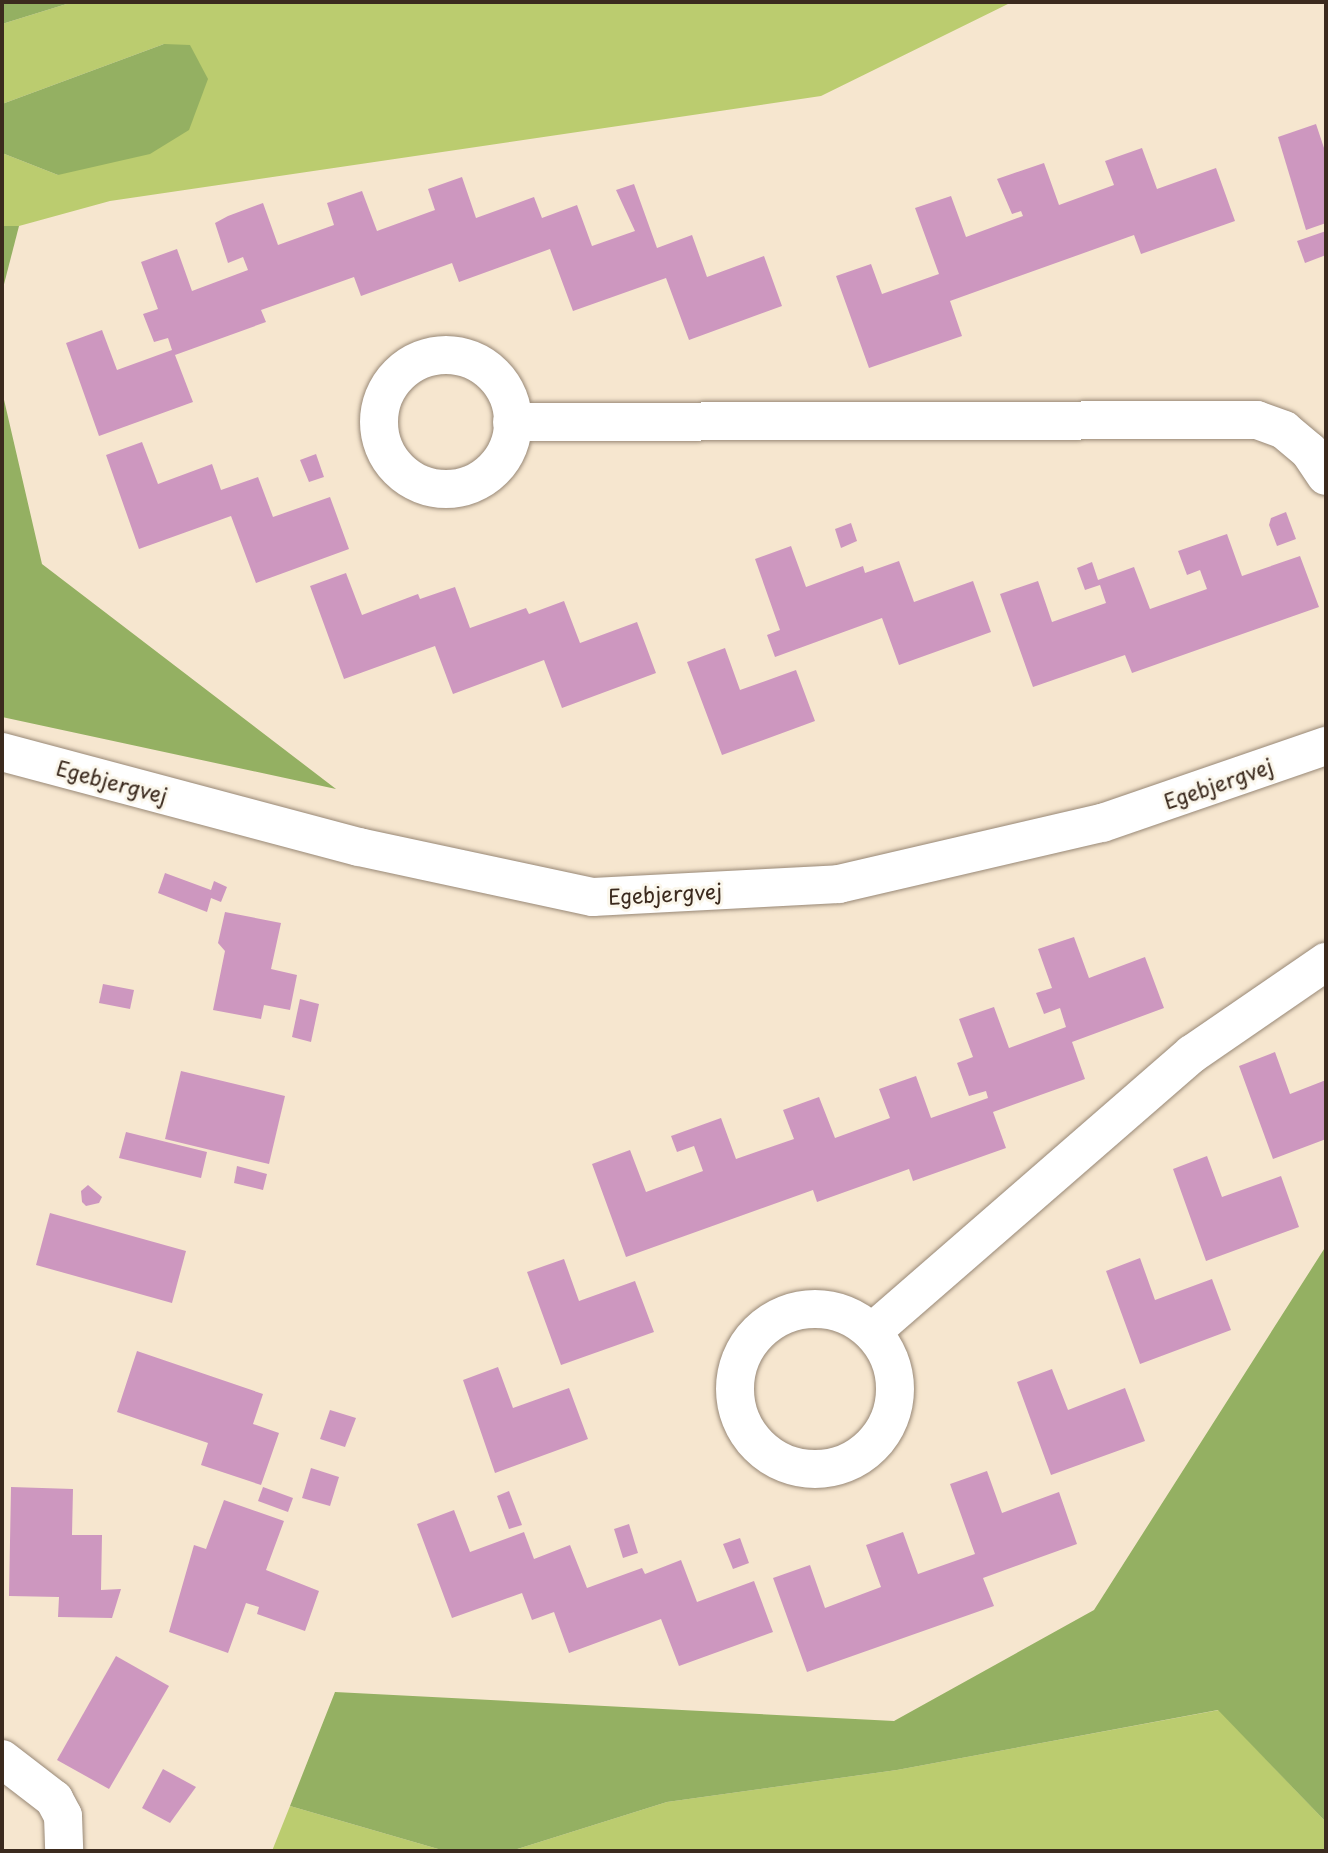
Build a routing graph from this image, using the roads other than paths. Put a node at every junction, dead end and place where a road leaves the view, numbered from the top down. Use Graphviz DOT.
graph roads {
  1 [pos="512,422"];
  2 [pos="1326,476"];
  3 [pos="1326,746"];
  4 [pos="2,752"];
  5 [pos="1326,962"];
  6 [pos="872,1332"];
  7 [pos="2,1759"];
  8 [pos="64,1851"];
  1 -- 2 [label="street"];
  3 -- 4 [label="street, Egebjergvej"];
  5 -- 6 [label="street"];
  6 -- 6 [label="street"];
  7 -- 8 [label="street"];
}
